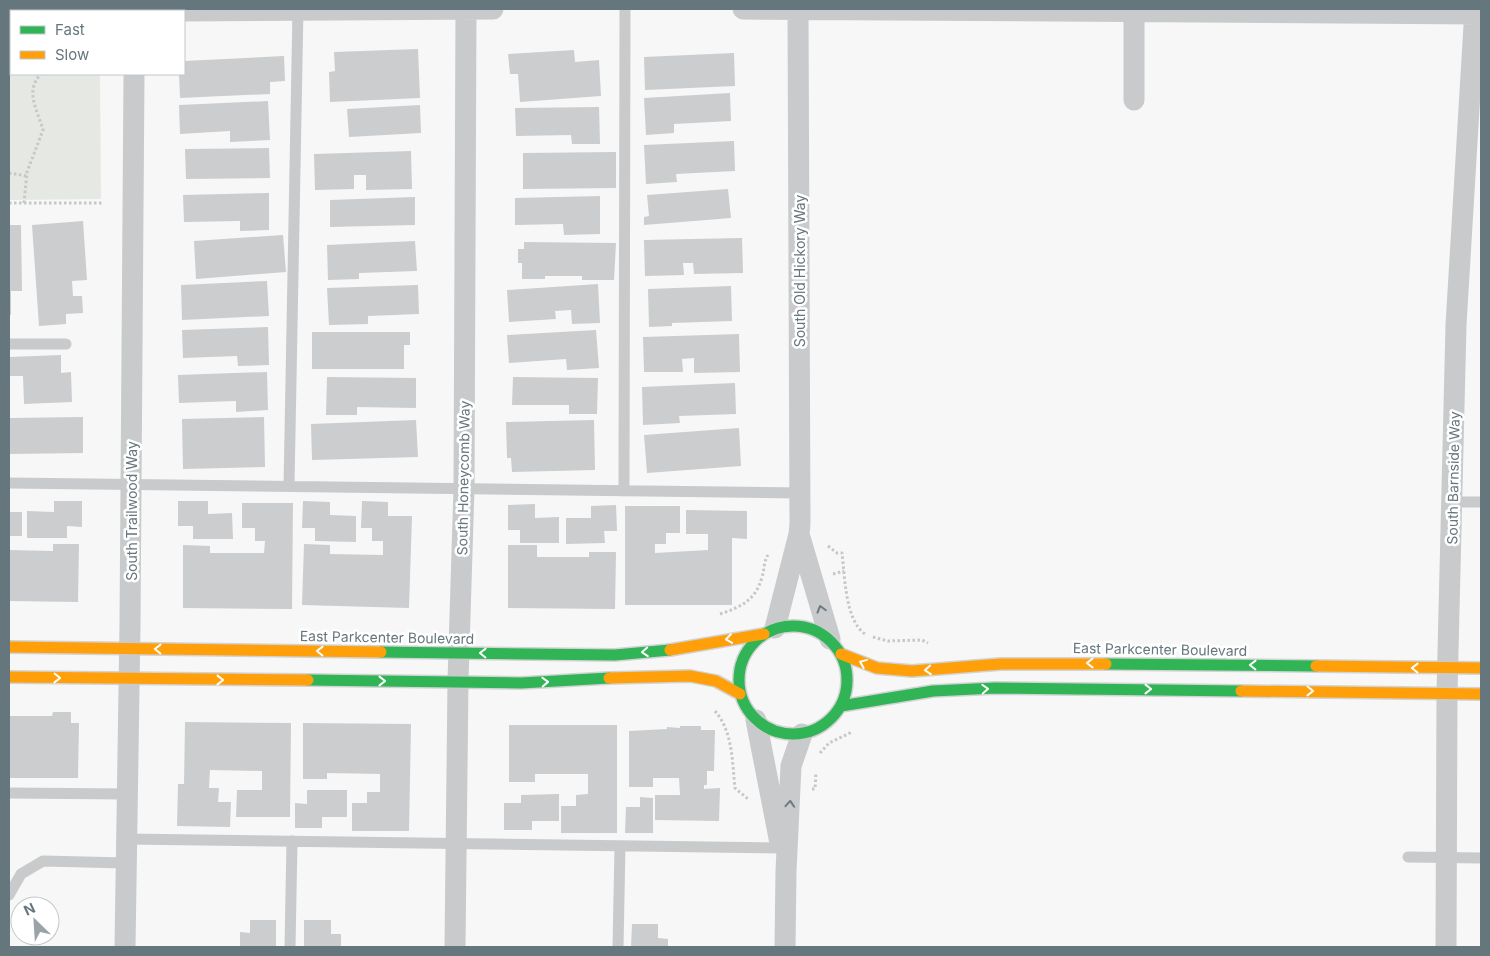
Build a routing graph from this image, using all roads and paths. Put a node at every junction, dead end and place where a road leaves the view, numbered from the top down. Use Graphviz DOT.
graph roads {
  1 [pos="298,9"];
  2 [pos="466,9"];
  3 [pos="493,9"];
  4 [pos="625,9"];
  5 [pos="743,9"];
  6 [pos="798,9"];
  7 [pos="1134,10"];
  8 [pos="185,11"];
  9 [pos="1476,12"];
  10 [pos="40,75"];
  11 [pos="134,75"];
  12 [pos="1134,100"];
  13 [pos="9,173"];
  14 [pos="27,176"];
  15 [pos="9,203"];
  16 [pos="24,203"];
  17 [pos="104,203"];
  18 [pos="9,344"];
  19 [pos="66,344"];
  20 [pos="9,483"];
  21 [pos="131,484"];
  22 [pos="290,486"];
  23 [pos="464,488"];
  24 [pos="624,490"];
  25 [pos="800,493"];
  26 [pos="1452,502"];
  27 [pos="1481,502"];
  28 [pos="799,534"];
  29 [pos="842,553"];
  30 [pos="763,563"];
  31 [pos="711,616"];
  32 [pos="769,631"];
  33 [pos="922,640"];
  34 [pos="9,647"];
  35 [pos="836,647"];
  36 [pos="130,649"];
  37 [pos="460,653"];
  38 [pos="1448,668"];
  39 [pos="1481,668"];
  40 [pos="9,677"];
  41 [pos="129,679"];
  42 [pos="458,682"];
  43 [pos="1447,693"];
  44 [pos="740,694"];
  45 [pos="1481,694"];
  46 [pos="841,706"];
  47 [pos="711,708"];
  48 [pos="756,720"];
  49 [pos="857,731"];
  50 [pos="802,734"];
  51 [pos="818,761"];
  52 [pos="816,768"];
  53 [pos="735,788"];
  54 [pos="815,789"];
  55 [pos="9,793"];
  56 [pos="127,794"];
  57 [pos="126,839"];
  58 [pos="292,841"];
  59 [pos="456,844"];
  60 [pos="620,846"];
  61 [pos="782,848"];
  62 [pos="1408,857"];
  63 [pos="1447,857"];
  64 [pos="1481,858"];
  65 [pos="126,863"];
  66 [pos="786,870"];
  67 [pos="9,894"];
  68 [pos="125,947"];
  69 [pos="290,947"];
  70 [pos="455,947"];
  71 [pos="618,947"];
  72 [pos="785,947"];
  73 [pos="1446,947"];
  1 -- 2 [label="street"];
  1 -- 8 [label="street"];
  1 -- 22 [label="lane"];
  2 -- 3 [label="street"];
  2 -- 23 [label="street, South Honeycomb Way"];
  4 -- 24 [label="lane"];
  5 -- 6 [label="street"];
  6 -- 7 [label="street"];
  6 -- 25 [label="street, South Old Hickory Way"];
  7 -- 9 [label="street"];
  7 -- 12 [label="street"];
  9 -- 26 [label="street, South Barnside Way"];
  10 -- 14 [label="path"];
  11 -- 21 [label="street, South Trailwood Way"];
  13 -- 14 [label="path"];
  14 -- 16 [label="path"];
  15 -- 16 [label="path"];
  16 -- 17 [label="path"];
  18 -- 19 [label="lane"];
  20 -- 21 [label="lane"];
  21 -- 22 [label="lane"];
  21 -- 36 [label="street, South Trailwood Way"];
  22 -- 23 [label="lane"];
  23 -- 24 [label="lane"];
  23 -- 37 [label="street, South Honeycomb Way"];
  24 -- 25 [label="lane"];
  25 -- 28 [label="street, South Old Hickory Way"];
  26 -- 27 [label="lane"];
  26 -- 38 [label="street, South Barnside Way"];
  28 -- 32 [label="street, South Old Hickory Way"];
  35 -- 28 [label="street, South Old Hickory Way, one-way"];
  29 -- 33 [label="path"];
  30 -- 31 [label="path"];
  32 -- 35 [label="street"];
  32 -- 37 [label="street, East Parkcenter Boulevard, one-way"];
  32 -- 44 [label="street"];
  34 -- 36 [label="street, East Parkcenter Boulevard"];
  38 -- 35 [label="street, East Parkcenter Boulevard, one-way"];
  35 -- 46 [label="street"];
  37 -- 36 [label="street, East Parkcenter Boulevard, one-way"];
  36 -- 41 [label="street, South Trailwood Way"];
  37 -- 42 [label="street, South Honeycomb Way"];
  38 -- 39 [label="street, East Parkcenter Boulevard"];
  38 -- 43 [label="street, South Barnside Way"];
  40 -- 41 [label="street, one-way"];
  41 -- 42 [label="street, one-way"];
  41 -- 56 [label="street, South Trailwood Way"];
  42 -- 44 [label="street, one-way"];
  42 -- 59 [label="street, South Honeycomb Way"];
  43 -- 45 [label="street"];
  46 -- 43 [label="street, one-way"];
  43 -- 63 [label="street, South Barnside Way"];
  44 -- 48 [label="street"];
  46 -- 50 [label="street"];
  47 -- 53 [label="path"];
  48 -- 50 [label="street"];
  48 -- 61 [label="street"];
  49 -- 51 [label="path"];
  66 -- 50 [label="street, one-way"];
  52 -- 54 [label="path"];
  55 -- 56 [label="lane"];
  56 -- 57 [label="street, South Trailwood Way"];
  57 -- 58 [label="lane"];
  57 -- 65 [label="street, South Trailwood Way"];
  58 -- 59 [label="lane"];
  58 -- 69 [label="lane"];
  59 -- 60 [label="lane"];
  59 -- 70 [label="street, South Honeycomb Way"];
  60 -- 61 [label="lane"];
  60 -- 71 [label="lane"];
  61 -- 66 [label="street"];
  62 -- 63 [label="lane"];
  63 -- 64 [label="lane"];
  63 -- 73 [label="street, South Barnside Way"];
  65 -- 67 [label="lane"];
  65 -- 68 [label="street, South Trailwood Way"];
  66 -- 72 [label="street"];
}
